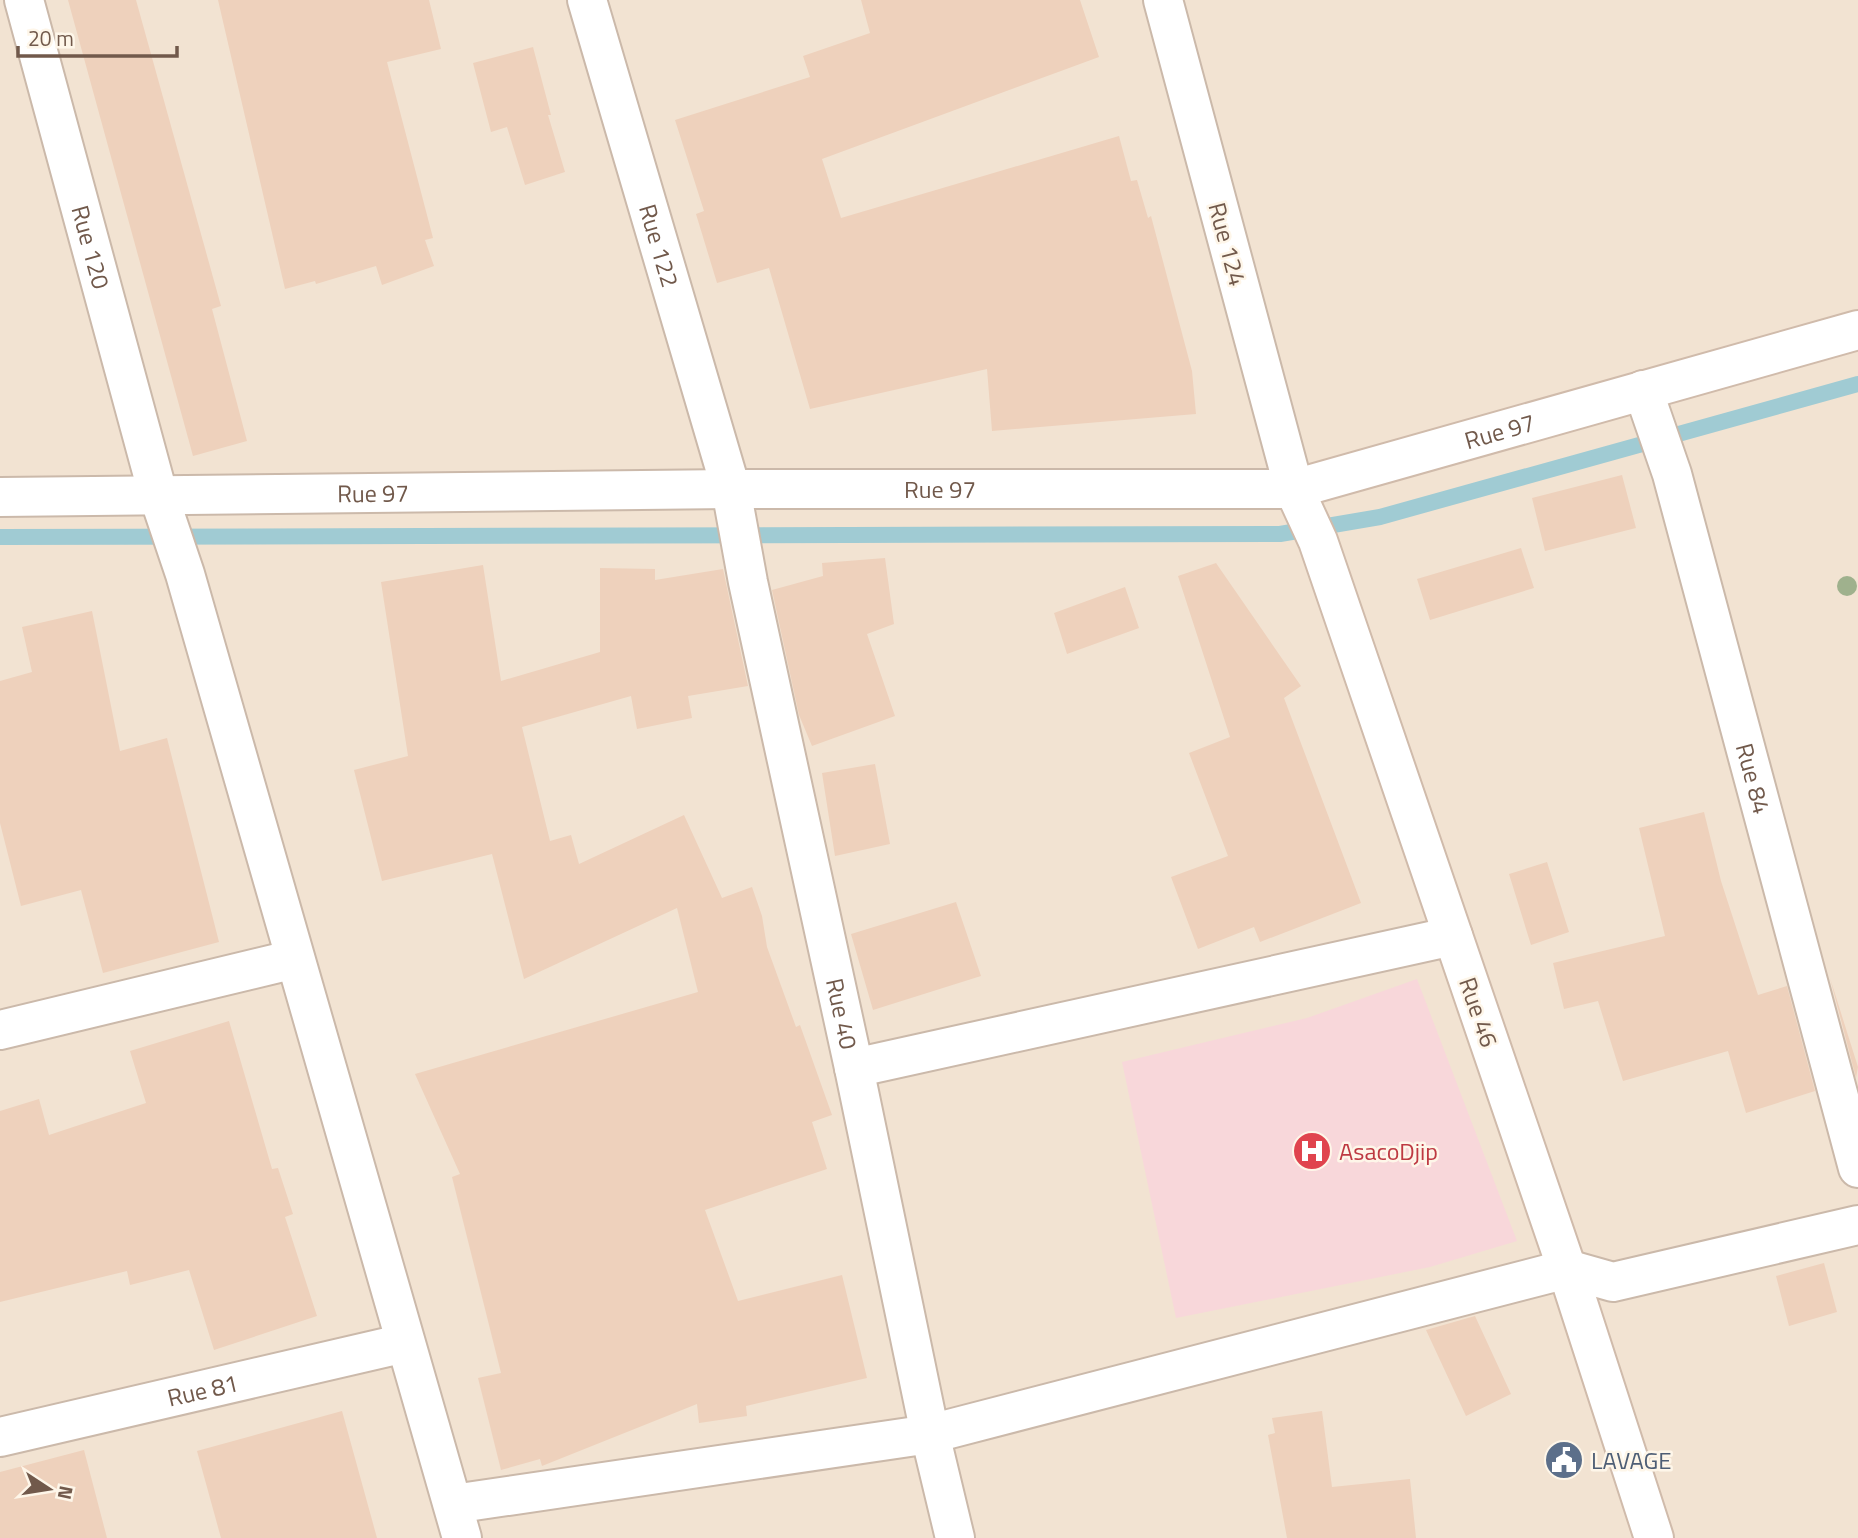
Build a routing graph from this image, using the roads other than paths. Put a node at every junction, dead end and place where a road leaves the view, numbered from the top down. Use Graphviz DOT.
graph roads {
  1 [pos="24,0"];
  2 [pos="587,0"];
  3 [pos="1163,0"];
  4 [pos="1858,330"];
  5 [pos="1643,390"];
  6 [pos="731,489"];
  7 [pos="1294,489"];
  8 [pos="158,494"];
  9 [pos="0,497"];
  10 [pos="1453,936"];
  11 [pos="295,960"];
  12 [pos="0,1030"];
  13 [pos="854,1068"];
  14 [pos="1858,1168"];
  15 [pos="1858,1225"];
  16 [pos="1566,1269"];
  17 [pos="405,1343"];
  18 [pos="930,1434"];
  19 [pos="0,1437"];
  20 [pos="458,1521"];
  21 [pos="955,1538"];
  22 [pos="1654,1538"];
  1 -- 8 [label="street, Rue 120"];
  2 -- 6 [label="street, Rue 122"];
  3 -- 7 [label="street, Rue 124"];
  4 -- 5 [label="street, Rue 97"];
  5 -- 7 [label="street, Rue 97"];
  5 -- 14 [label="street, Rue 84"];
  6 -- 7 [label="street, Rue 97"];
  6 -- 8 [label="street, Rue 97"];
  6 -- 13 [label="street, Rue 40"];
  7 -- 10 [label="street, Rue 46"];
  8 -- 9 [label="street, Rue 97"];
  8 -- 11 [label="street, Rue 120"];
  10 -- 13 [label="street"];
  10 -- 16 [label="street, Rue 46"];
  11 -- 12 [label="street"];
  11 -- 17 [label="street, Rue 120"];
  13 -- 18 [label="street, Rue 40"];
  15 -- 16 [label="street"];
  16 -- 18 [label="street"];
  16 -- 22 [label="street, Rue 46"];
  17 -- 19 [label="street, Rue 81"];
  17 -- 20 [label="street, Rue 120"];
  18 -- 20 [label="street"];
  18 -- 21 [label="street, Rue 40"];
}
